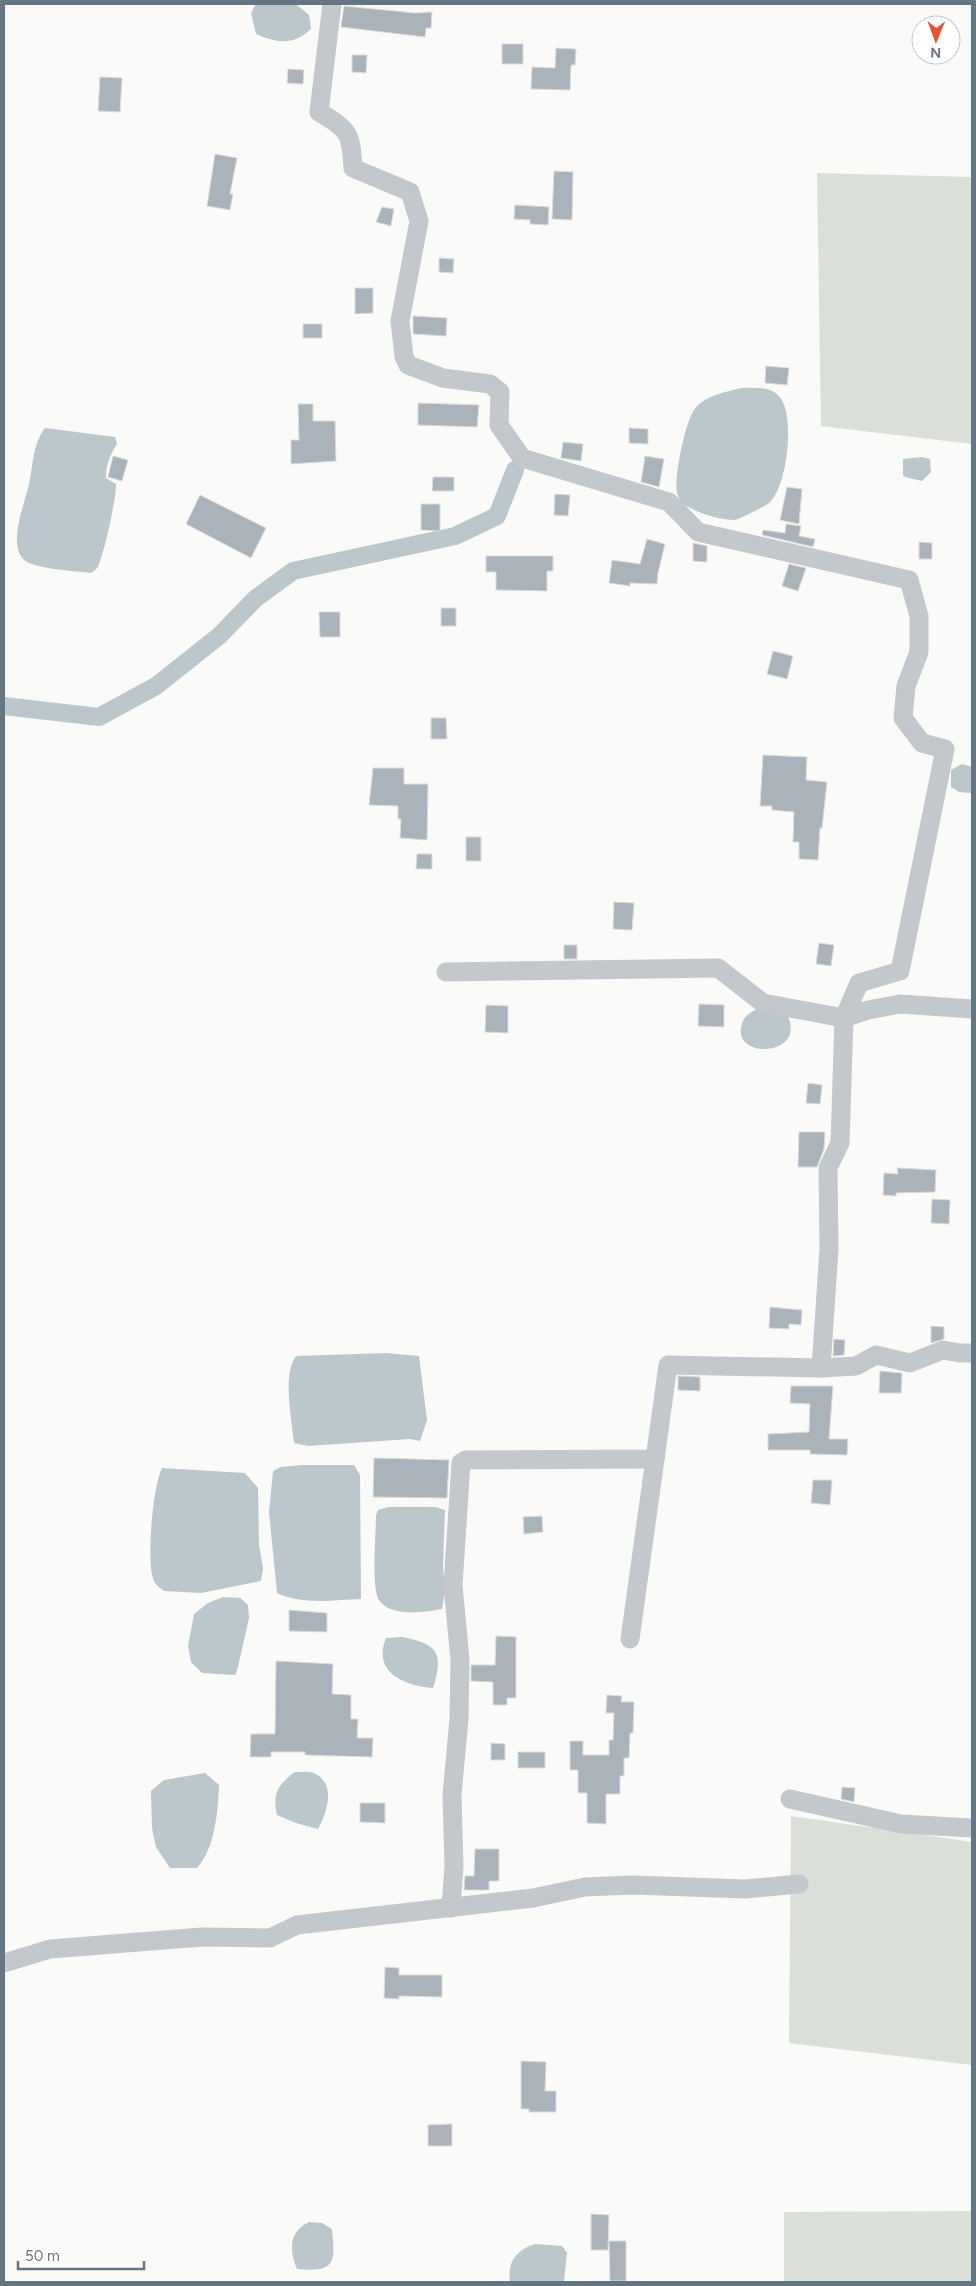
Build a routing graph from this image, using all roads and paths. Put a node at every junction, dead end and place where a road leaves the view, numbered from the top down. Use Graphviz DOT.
graph roads {
  1 [pos="332,4"];
  2 [pos="446,972"];
  3 [pos="972,1009"];
  4 [pos="844,1018"];
  5 [pos="972,1353"];
  6 [pos="821,1368"];
  7 [pos="655,1459"];
  8 [pos="630,1639"];
  9 [pos="790,1799"];
  10 [pos="972,1828"];
  11 [pos="799,1884"];
  12 [pos="451,1908"];
  13 [pos="4,1963"];
  1 -- 4 [label="street"];
  2 -- 4 [label="street"];
  3 -- 4 [label="street"];
  4 -- 6 [label="street"];
  5 -- 6 [label="street"];
  6 -- 7 [label="street"];
  7 -- 8 [label="street"];
  7 -- 12 [label="street"];
  9 -- 10 [label="street"];
  11 -- 12 [label="street"];
  12 -- 13 [label="street"];
}
